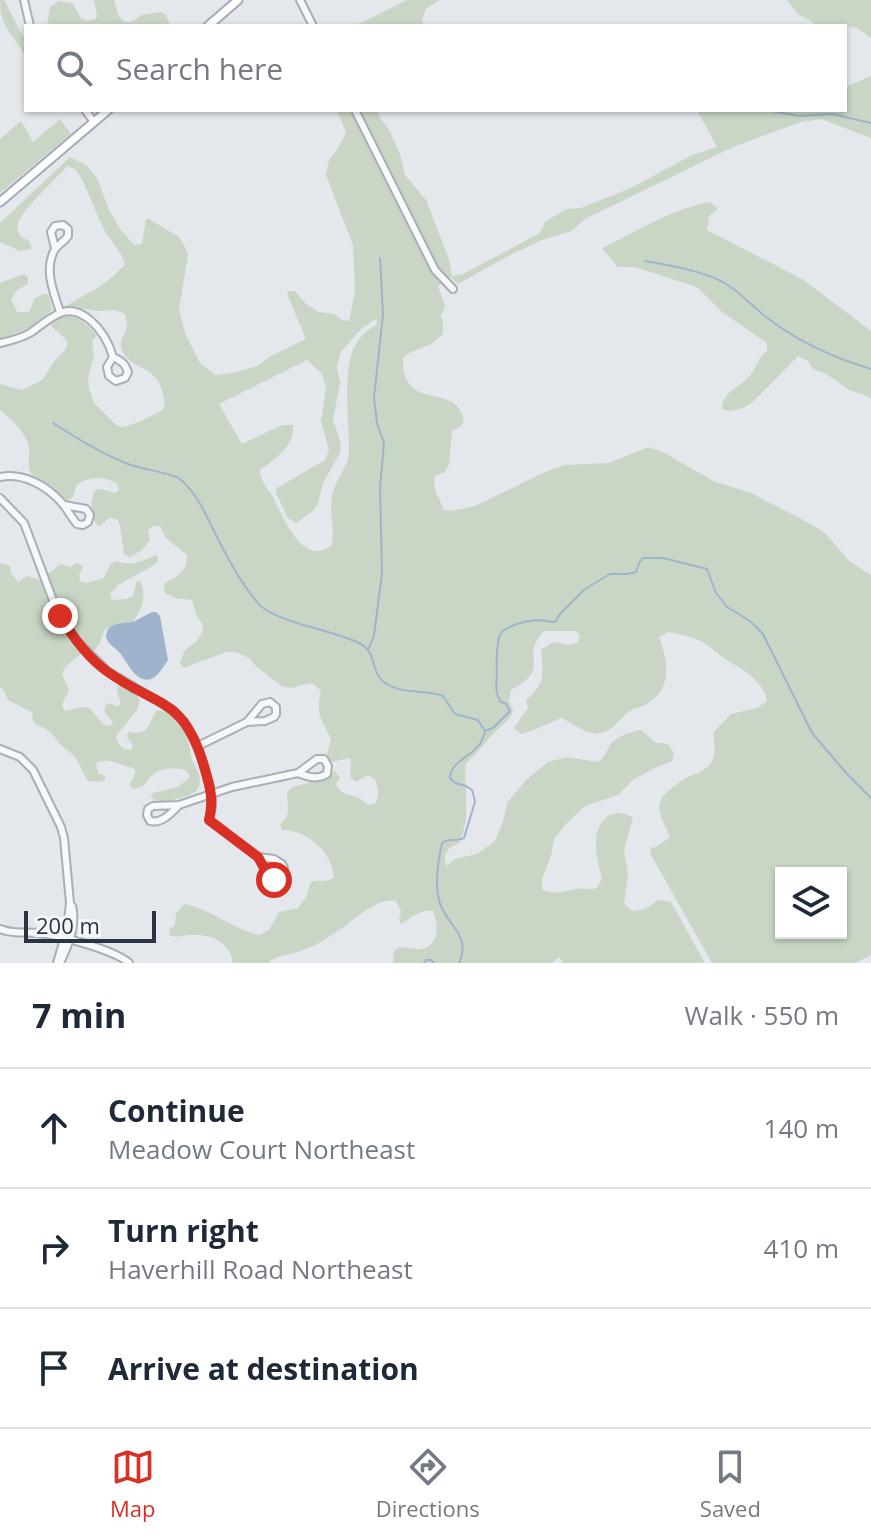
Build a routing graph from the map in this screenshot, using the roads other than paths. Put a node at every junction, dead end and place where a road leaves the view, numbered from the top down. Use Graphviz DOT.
graph roads {
  1 [pos="24,0"];
  2 [pos="300,0"];
  3 [pos="233,2"];
  4 [pos="30,24"];
  5 [pos="210,24"];
  6 [pos="312,24"];
  7 [pos="86,112"];
  8 [pos="106,112"];
  9 [pos="356,112"];
  10 [pos="94,122"];
  11 [pos="0,202"];
  12 [pos="55,248"];
  13 [pos="453,289"];
  14 [pos="60,312"];
  15 [pos="0,343"];
  16 [pos="113,357"];
  17 [pos="0,477"];
  18 [pos="0,498"];
  19 [pos="64,505"];
  20 [pos="247,722"];
  21 [pos="198,746"];
  22 [pos="0,749"];
  23 [pos="298,773"];
  24 [pos="212,794"];
  25 [pos="179,805"];
  26 [pos="258,857"];
  27 [pos="0,929"];
  28 [pos="67,939"];
  29 [pos="59,963"];
  30 [pos="129,963"];
  1 -- 4 [label="street"];
  2 -- 6 [label="street"];
  3 -- 5 [label="main road"];
  7 -- 10 [label="street"];
  8 -- 10 [label="main road"];
  9 -- 13 [label="street"];
  10 -- 11 [label="main road"];
  12 -- 14 [label="street"];
  14 -- 15 [label="street"];
  14 -- 16 [label="street"];
  17 -- 19 [label="street"];
  18 -- 21 [label="street"];
  20 -- 20 [label="street"];
  20 -- 21 [label="street"];
  21 -- 24 [label="street"];
  22 -- 28 [label="street"];
  23 -- 23 [label="street"];
  23 -- 24 [label="street"];
  24 -- 25 [label="street"];
  24 -- 26 [label="street"];
  25 -- 25 [label="street"];
  26 -- 26 [label="street"];
  27 -- 28 [label="street"];
  28 -- 29 [label="street"];
  28 -- 30 [label="street"];
}
